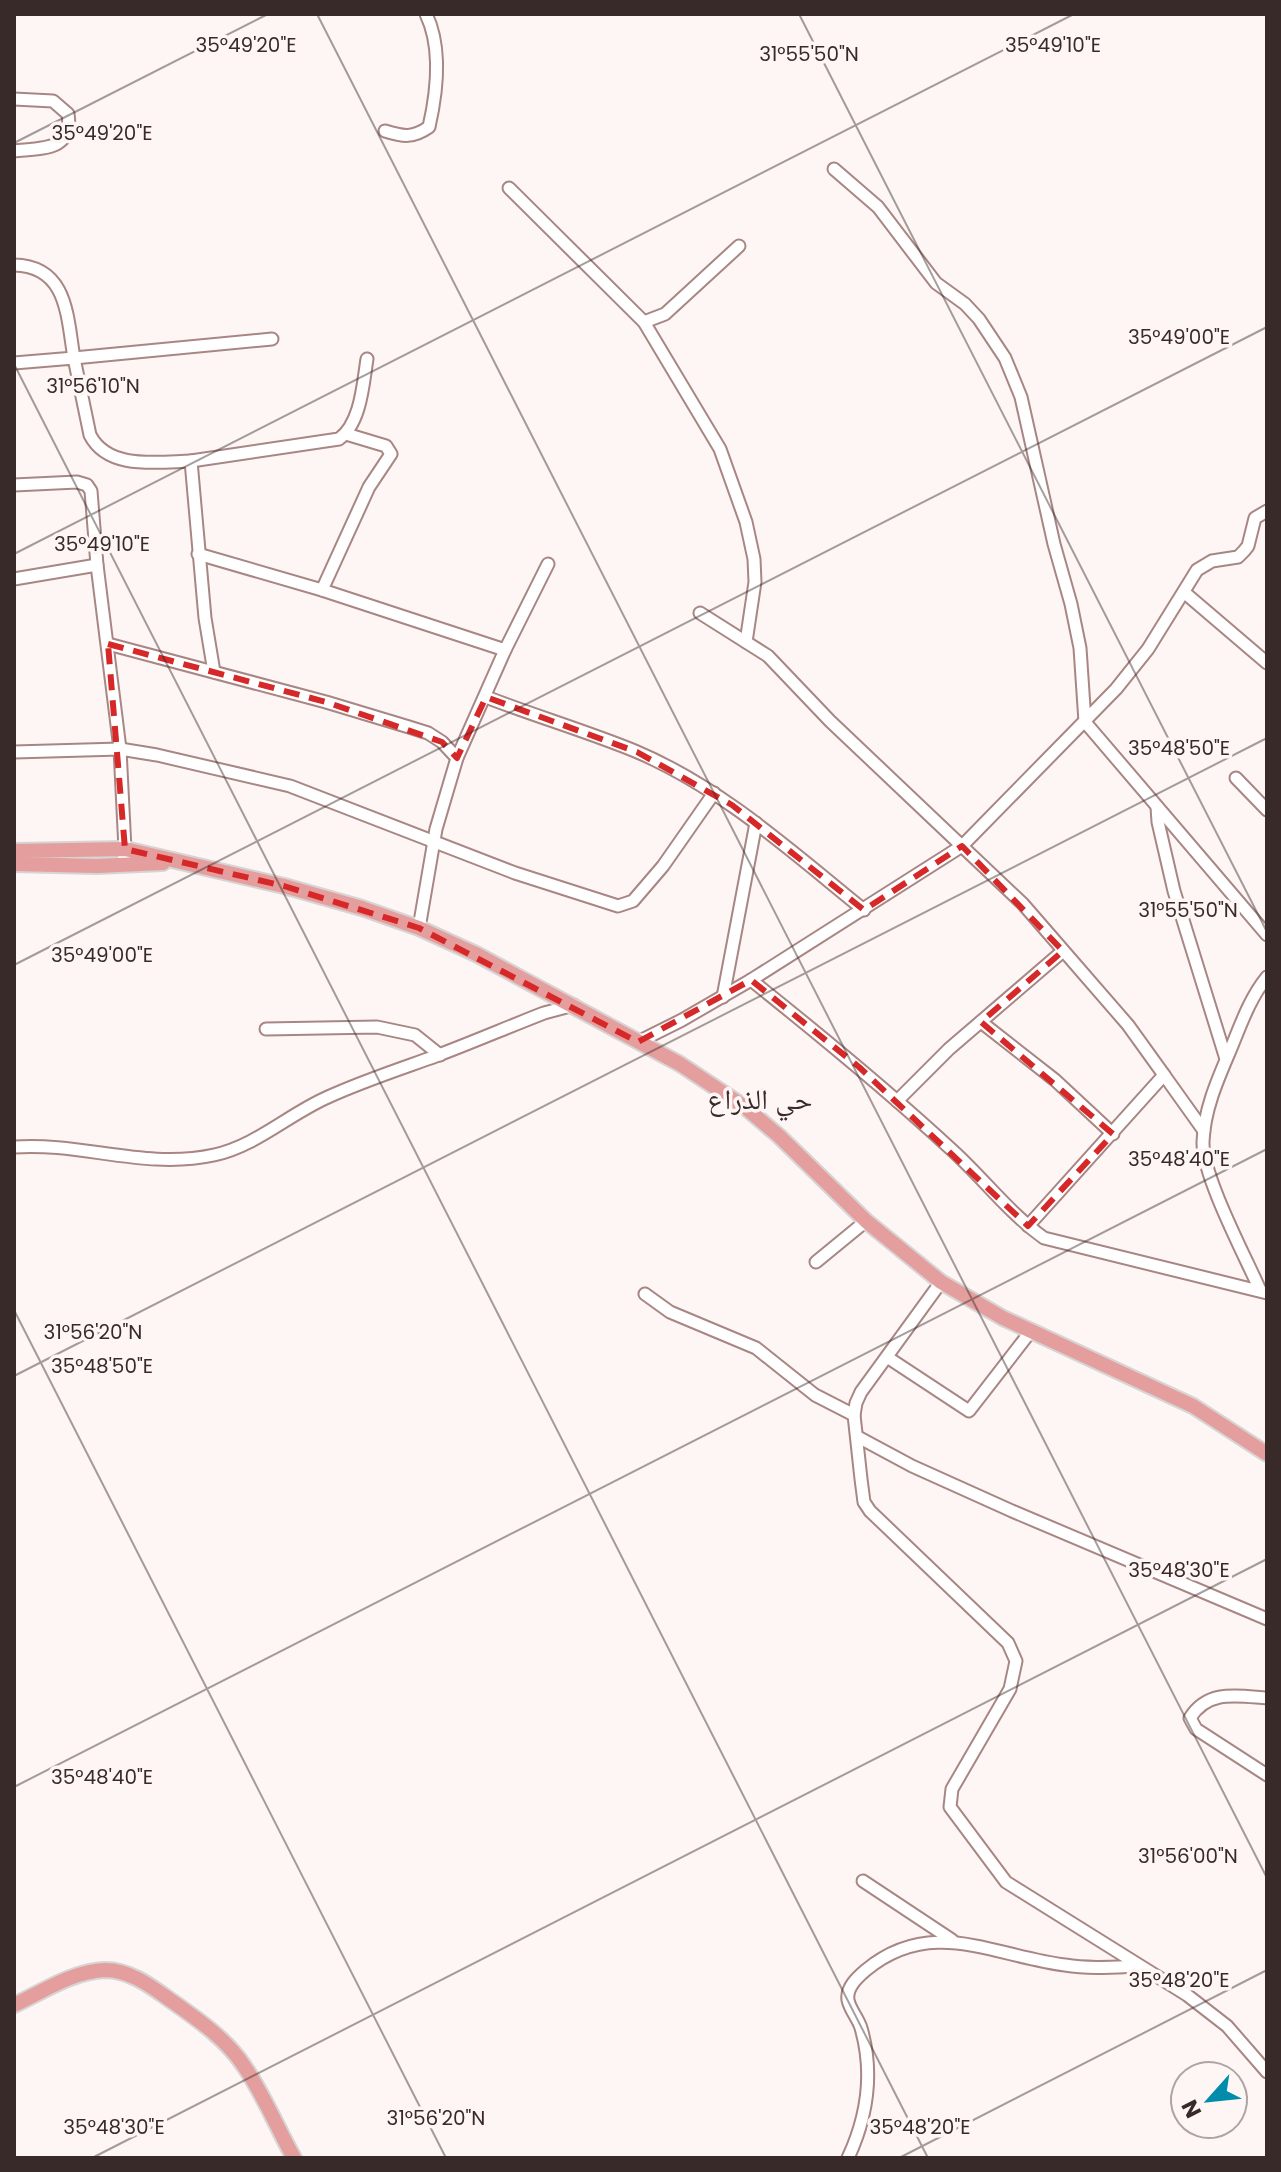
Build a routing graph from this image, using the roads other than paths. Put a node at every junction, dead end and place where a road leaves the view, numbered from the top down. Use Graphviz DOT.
graph roads {
  1 [pos="426,14"];
  2 [pos="14,99"];
  3 [pos="385,131"];
  4 [pos="14,151"];
  5 [pos="834,169"];
  6 [pos="509,188"];
  7 [pos="739,246"];
  8 [pos="14,265"];
  9 [pos="644,322"];
  10 [pos="272,339"];
  11 [pos="74,358"];
  12 [pos="367,359"];
  13 [pos="14,363"];
  14 [pos="346,434"];
  15 [pos="191,461"];
  16 [pos="14,485"];
  17 [pos="1267,511"];
  18 [pos="198,554"];
  19 [pos="548,564"];
  20 [pos="97,565"];
  21 [pos="14,579"];
  22 [pos="322,590"];
  23 [pos="1185,593"];
  24 [pos="700,613"];
  25 [pos="746,642"];
  26 [pos="108,644"];
  27 [pos="505,650"];
  28 [pos="1267,663"];
  29 [pos="214,672"];
  30 [pos="486,697"];
  31 [pos="1085,722"];
  32 [pos="120,749"];
  33 [pos="14,752"];
  34 [pos="457,758"];
  35 [pos="1236,778"];
  36 [pos="714,793"];
  37 [pos="1157,806"];
  38 [pos="1267,810"];
  39 [pos="756,823"];
  40 [pos="433,843"];
  41 [pos="962,846"];
  42 [pos="125,849"];
  43 [pos="14,851"];
  44 [pos="180,863"];
  45 [pos="14,864"];
  46 [pos="123,865"];
  47 [pos="864,910"];
  48 [pos="419,928"];
  49 [pos="1267,935"];
  50 [pos="1063,951"];
  51 [pos="1267,977"];
  52 [pos="751,980"];
  53 [pos="723,997"];
  54 [pos="575,1005"];
  55 [pos="981,1022"];
  56 [pos="266,1029"];
  57 [pos="638,1042"];
  58 [pos="440,1055"];
  59 [pos="1226,1059"];
  60 [pos="1164,1075"];
  61 [pos="897,1101"];
  62 [pos="1204,1131"];
  63 [pos="1113,1134"];
  64 [pos="14,1147"];
  65 [pos="866,1221"];
  66 [pos="1028,1226"];
  67 [pos="816,1262"];
  68 [pos="941,1282"];
  69 [pos="1264,1292"];
  70 [pos="645,1294"];
  71 [pos="1031,1331"];
  72 [pos="887,1357"];
  73 [pos="854,1415"];
  74 [pos="858,1437"];
  75 [pos="1267,1454"];
  76 [pos="1267,1619"];
  77 [pos="1267,1698"];
  78 [pos="1267,1775"];
  79 [pos="863,1881"];
  80 [pos="955,1942"];
  81 [pos="1140,1966"];
  82 [pos="14,2005"];
  83 [pos="1267,2072"];
  84 [pos="294,2158"];
  85 [pos="848,2158"];
  1 -- 3 [label="street"];
  2 -- 4 [label="street"];
  5 -- 31 [label="street"];
  6 -- 9 [label="street"];
  7 -- 9 [label="street"];
  8 -- 11 [label="street"];
  9 -- 25 [label="street"];
  10 -- 11 [label="street"];
  11 -- 13 [label="street"];
  11 -- 15 [label="street"];
  12 -- 14 [label="street"];
  14 -- 15 [label="street"];
  14 -- 22 [label="street"];
  15 -- 18 [label="street"];
  16 -- 20 [label="street"];
  17 -- 23 [label="street"];
  18 -- 22 [label="street"];
  18 -- 29 [label="street"];
  19 -- 27 [label="street"];
  20 -- 21 [label="street"];
  20 -- 26 [label="street"];
  22 -- 27 [label="street"];
  23 -- 28 [label="street"];
  23 -- 31 [label="street"];
  24 -- 25 [label="street"];
  25 -- 41 [label="street"];
  26 -- 29 [label="street"];
  26 -- 32 [label="street"];
  27 -- 30 [label="street"];
  29 -- 34 [label="street"];
  30 -- 34 [label="street"];
  30 -- 36 [label="street"];
  31 -- 37 [label="street"];
  31 -- 41 [label="street"];
  32 -- 33 [label="street"];
  32 -- 40 [label="street"];
  32 -- 42 [label="street"];
  34 -- 40 [label="street"];
  35 -- 38 [label="street"];
  36 -- 39 [label="street"];
  36 -- 40 [label="street"];
  37 -- 49 [label="street"];
  37 -- 59 [label="street"];
  39 -- 47 [label="street"];
  39 -- 53 [label="street"];
  40 -- 48 [label="street"];
  41 -- 47 [label="street"];
  41 -- 50 [label="street"];
  42 -- 43 [label="main road"];
  42 -- 44 [label="main road"];
  42 -- 46 [label="street"];
  44 -- 46 [label="main road"];
  44 -- 48 [label="main road"];
  45 -- 46 [label="main road"];
  47 -- 52 [label="street"];
  48 -- 54 [label="main road"];
  50 -- 55 [label="street"];
  50 -- 60 [label="street"];
  51 -- 59 [label="street"];
  52 -- 53 [label="street"];
  52 -- 61 [label="street"];
  53 -- 57 [label="street"];
  54 -- 57 [label="main road"];
  54 -- 58 [label="street"];
  55 -- 61 [label="street"];
  55 -- 63 [label="street"];
  56 -- 58 [label="street"];
  57 -- 65 [label="main road"];
  58 -- 64 [label="street"];
  59 -- 62 [label="street"];
  60 -- 62 [label="street"];
  60 -- 63 [label="street"];
  61 -- 66 [label="street"];
  62 -- 69 [label="street"];
  63 -- 66 [label="street"];
  65 -- 67 [label="street"];
  65 -- 68 [label="main road"];
  66 -- 69 [label="street"];
  68 -- 71 [label="main road"];
  68 -- 72 [label="street"];
  70 -- 73 [label="street"];
  71 -- 72 [label="street"];
  71 -- 75 [label="main road"];
  72 -- 73 [label="street"];
  73 -- 74 [label="street"];
  74 -- 76 [label="street"];
  74 -- 81 [label="street"];
  77 -- 78 [label="street"];
  79 -- 80 [label="street"];
  80 -- 81 [label="street"];
  80 -- 85 [label="street"];
  81 -- 83 [label="street"];
  82 -- 84 [label="main road"];
}
